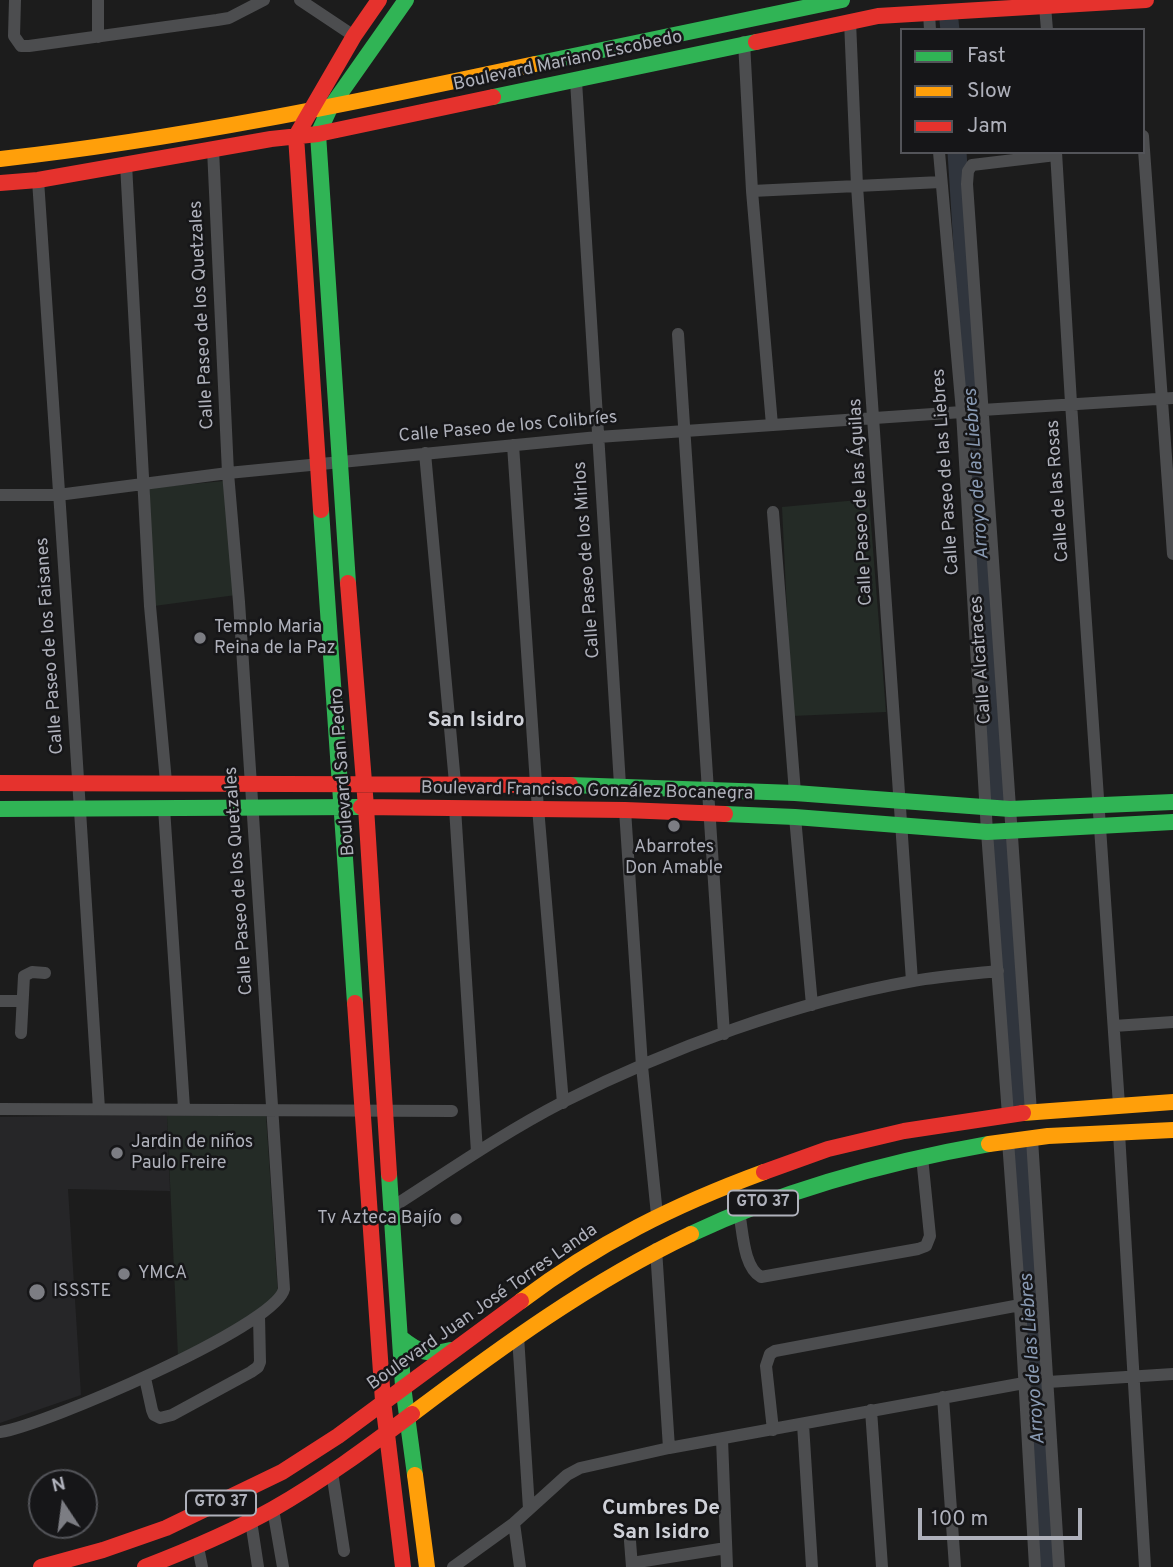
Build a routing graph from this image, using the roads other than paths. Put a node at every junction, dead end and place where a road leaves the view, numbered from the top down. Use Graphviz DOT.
graph roads {
  1 [pos="16,0"];
  2 [pos="97,0"];
  3 [pos="264,0"];
  4 [pos="300,0"];
  5 [pos="379,0"];
  6 [pos="406,0"];
  7 [pos="842,0"];
  8 [pos="1146,0"];
  9 [pos="240,6"];
  10 [pos="1045,6"];
  11 [pos="929,13"];
  12 [pos="850,21"];
  13 [pos="930,28"];
  14 [pos="1047,28"];
  15 [pos="354,36"];
  16 [pos="98,37"];
  17 [pos="744,42"];
  18 [pos="576,81"];
  19 [pos="330,108"];
  20 [pos="309,112"];
  21 [pos="318,134"];
  22 [pos="296,136"];
  23 [pos="213,149"];
  24 [pos="939,154"];
  25 [pos="1056,154"];
  26 [pos="1145,154"];
  27 [pos="0,159"];
  28 [pos="126,164"];
  29 [pos="38,180"];
  30 [pos="941,182"];
  31 [pos="0,183"];
  32 [pos="857,186"];
  33 [pos="752,191"];
  34 [pos="678,334"];
  35 [pos="1168,398"];
  36 [pos="1071,403"];
  37 [pos="982,410"];
  38 [pos="962,412"];
  39 [pos="875,418"];
  40 [pos="772,425"];
  41 [pos="686,430"];
  42 [pos="598,437"];
  43 [pos="513,445"];
  44 [pos="425,453"];
  45 [pos="339,462"];
  46 [pos="318,464"];
  47 [pos="228,473"];
  48 [pos="143,484"];
  49 [pos="0,495"];
  50 [pos="58,495"];
  51 [pos="773,512"];
  52 [pos="1173,554"];
  53 [pos="79,782"];
  54 [pos="166,782"];
  55 [pos="251,782"];
  56 [pos="0,783"];
  57 [pos="342,783"];
  58 [pos="365,783"];
  59 [pos="455,783"];
  60 [pos="536,784"];
  61 [pos="620,785"];
  62 [pos="709,788"];
  63 [pos="795,793"];
  64 [pos="899,799"];
  65 [pos="1173,802"];
  66 [pos="1098,806"];
  67 [pos="252,807"];
  68 [pos="342,807"];
  69 [pos="366,807"];
  70 [pos="164,808"];
  71 [pos="454,808"];
  72 [pos="986,808"];
  73 [pos="0,809"];
  74 [pos="82,810"];
  75 [pos="538,810"];
  76 [pos="625,810"];
  77 [pos="1010,810"];
  78 [pos="711,814"];
  79 [pos="794,817"];
  80 [pos="1173,822"];
  81 [pos="901,824"];
  82 [pos="1100,827"];
  83 [pos="987,832"];
  84 [pos="1012,832"];
  85 [pos="998,971"];
  86 [pos="45,973"];
  87 [pos="912,981"];
  88 [pos="0,1001"];
  89 [pos="22,1002"];
  90 [pos="811,1005"];
  91 [pos="1173,1022"];
  92 [pos="1114,1026"];
  93 [pos="20,1033"];
  94 [pos="724,1034"];
  95 [pos="642,1066"];
  96 [pos="1173,1102"];
  97 [pos="563,1103"];
  98 [pos="1119,1105"];
  99 [pos="184,1108"];
  100 [pos="272,1108"];
  101 [pos="0,1109"];
  102 [pos="99,1109"];
  103 [pos="362,1110"];
  104 [pos="384,1111"];
  105 [pos="452,1111"];
  106 [pos="1031,1112"];
  107 [pos="1008,1115"];
  108 [pos="1173,1129"];
  109 [pos="1119,1133"];
  110 [pos="1032,1139"];
  111 [pos="1008,1141"];
  112 [pos="477,1152"];
  113 [pos="922,1157"];
  114 [pos="391,1208"];
  115 [pos="739,1212"];
  116 [pos="657,1215"];
  117 [pos="656,1249"];
  118 [pos="396,1266"];
  119 [pos="373,1268"];
  120 [pos="1020,1305"];
  121 [pos="259,1316"];
  122 [pos="519,1336"];
  123 [pos="401,1338"];
  124 [pos="458,1348"];
  125 [pos="1173,1374"];
  126 [pos="1135,1376"];
  127 [pos="145,1378"];
  128 [pos="1048,1382"];
  129 [pos="1024,1383"];
  130 [pos="403,1386"];
  131 [pos="943,1397"];
  132 [pos="383,1401"];
  133 [pos="872,1410"];
  134 [pos="407,1419"];
  135 [pos="803,1424"];
  136 [pos="773,1430"];
  137 [pos="0,1432"];
  138 [pos="388,1432"];
  139 [pos="722,1439"];
  140 [pos="668,1448"];
  141 [pos="332,1472"];
  142 [pos="273,1509"];
  143 [pos="528,1509"];
  144 [pos="251,1521"];
  145 [pos="514,1523"];
  146 [pos="630,1541"];
  147 [pos="198,1547"];
  148 [pos="726,1548"];
  149 [pos="344,1551"];
  150 [pos="632,1565"];
  151 [pos="41,1567"];
  152 [pos="145,1567"];
  153 [pos="202,1567"];
  154 [pos="258,1567"];
  155 [pos="283,1567"];
  156 [pos="403,1567"];
  157 [pos="427,1567"];
  158 [pos="453,1567"];
  159 [pos="520,1567"];
  160 [pos="727,1567"];
  161 [pos="812,1567"];
  162 [pos="882,1567"];
  163 [pos="955,1567"];
  164 [pos="1034,1567"];
  165 [pos="1059,1567"];
  166 [pos="1145,1567"];
  1 -- 16 [label="street"];
  2 -- 16 [label="street"];
  3 -- 9 [label="street"];
  4 -- 15 [label="street"];
  5 -- 15 [label="main road"];
  6 -- 19 [label="main road, Boulevard San Pedro"];
  7 -- 19 [label="main road, Boulevard Mariano Escobedo"];
  8 -- 10 [label="main road, Boulevard Mariano Escobedo"];
  9 -- 16 [label="street"];
  10 -- 11 [label="main road, Boulevard Mariano Escobedo"];
  10 -- 14 [label="street"];
  11 -- 12 [label="main road, Boulevard Mariano Escobedo"];
  11 -- 13 [label="street"];
  12 -- 17 [label="main road, Boulevard Mariano Escobedo"];
  12 -- 32 [label="street, Calle Paseo de las Águilas"];
  15 -- 20 [label="main road"];
  17 -- 18 [label="main road, Boulevard Mariano Escobedo"];
  17 -- 33 [label="street"];
  18 -- 21 [label="main road, Boulevard Mariano Escobedo"];
  18 -- 42 [label="street, Calle Paseo de los Mirlos"];
  19 -- 20 [label="main road, Boulevard Mariano Escobedo"];
  19 -- 21 [label="main road, Boulevard San Pedro"];
  20 -- 22 [label="main road"];
  20 -- 27 [label="main road, Boulevard Mariano Escobedo"];
  21 -- 22 [label="main road, Boulevard Mariano Escobedo"];
  21 -- 45 [label="main road, Boulevard San Pedro"];
  22 -- 23 [label="main road, Boulevard Mariano Escobedo"];
  22 -- 46 [label="main road, Boulevard San Pedro"];
  23 -- 28 [label="main road, Boulevard Mariano Escobedo"];
  23 -- 47 [label="street, Calle Paseo de los Quetzales"];
  24 -- 30 [label="street, Calle Paseo de las Liebres"];
  25 -- 36 [label="street, Calle de las Rosas"];
  25 -- 37 [label="street, Calle Alcatraces"];
  26 -- 35 [label="street"];
  28 -- 29 [label="main road, Boulevard Mariano Escobedo"];
  28 -- 48 [label="street"];
  29 -- 31 [label="main road, Boulevard Mariano Escobedo"];
  29 -- 50 [label="street, Calle Paseo de los Faisanes"];
  30 -- 32 [label="street"];
  30 -- 38 [label="street, Calle Paseo de las Liebres"];
  32 -- 33 [label="street"];
  32 -- 39 [label="street, Calle Paseo de las Águilas"];
  33 -- 40 [label="street"];
  34 -- 41 [label="street"];
  35 -- 36 [label="street"];
  35 -- 52 [label="street"];
  36 -- 37 [label="street"];
  36 -- 66 [label="street, Calle de las Rosas"];
  37 -- 77 [label="street, Calle Alcatraces"];
  38 -- 39 [label="street, Calle Paseo de los Colibríes"];
  38 -- 72 [label="street, Calle Paseo de las Liebres"];
  39 -- 40 [label="street, Calle Paseo de los Colibríes"];
  39 -- 64 [label="street, Calle Paseo de las Águilas"];
  40 -- 41 [label="street, Calle Paseo de los Colibríes"];
  41 -- 42 [label="street, Calle Paseo de los Colibríes"];
  41 -- 62 [label="street"];
  42 -- 43 [label="street, Calle Paseo de los Colibríes"];
  42 -- 61 [label="street, Calle Paseo de los Mirlos"];
  43 -- 44 [label="street, Calle Paseo de los Colibríes"];
  43 -- 60 [label="street"];
  44 -- 45 [label="street, Calle Paseo de los Colibríes"];
  44 -- 59 [label="street"];
  45 -- 46 [label="street, Calle Paseo de los Colibríes"];
  45 -- 58 [label="main road, Boulevard San Pedro"];
  46 -- 47 [label="street, Calle Paseo de los Colibríes"];
  46 -- 57 [label="main road, Boulevard San Pedro"];
  47 -- 48 [label="street, Calle Paseo de los Colibríes"];
  47 -- 55 [label="street, Calle Paseo de los Quetzales"];
  48 -- 50 [label="street, Calle Paseo de los Colibríes"];
  48 -- 54 [label="street"];
  49 -- 50 [label="street, Calle Paseo de los Colibríes"];
  50 -- 53 [label="street, Calle Paseo de los Faisanes"];
  51 -- 63 [label="street"];
  53 -- 54 [label="main road, Boulevard Francisco González Bocanegra"];
  53 -- 56 [label="main road, Boulevard Francisco González Bocanegra"];
  53 -- 74 [label="street, Calle Paseo de los Faisanes"];
  54 -- 55 [label="main road, Boulevard Francisco González Bocanegra"];
  55 -- 57 [label="main road, Boulevard Francisco González Bocanegra"];
  55 -- 67 [label="street, Calle Paseo de los Quetzales"];
  57 -- 58 [label="main road, Boulevard Francisco González Bocanegra"];
  57 -- 68 [label="main road, Boulevard San Pedro"];
  58 -- 59 [label="main road, Boulevard Francisco González Bocanegra"];
  58 -- 69 [label="main road, Boulevard San Pedro"];
  59 -- 60 [label="main road, Boulevard Francisco González Bocanegra"];
  60 -- 61 [label="main road, Boulevard Francisco González Bocanegra"];
  60 -- 75 [label="street"];
  61 -- 62 [label="main road, Boulevard Francisco González Bocanegra"];
  62 -- 63 [label="main road, Boulevard Francisco González Bocanegra"];
  62 -- 78 [label="street"];
  63 -- 64 [label="main road, Boulevard Francisco González Bocanegra"];
  64 -- 72 [label="main road, Boulevard Francisco González Bocanegra"];
  64 -- 81 [label="street, Calle Paseo de las Águilas"];
  65 -- 66 [label="main road, Boulevard Francisco González Bocanegra"];
  66 -- 77 [label="main road, Boulevard Francisco González Bocanegra"];
  66 -- 82 [label="street, Calle de las Rosas"];
  67 -- 68 [label="main road, Boulevard Francisco González Bocanegra"];
  67 -- 70 [label="main road, Boulevard Francisco González Bocanegra"];
  67 -- 100 [label="street, Calle Paseo de los Quetzales"];
  68 -- 69 [label="main road, Boulevard Francisco González Bocanegra"];
  68 -- 103 [label="main road, Boulevard San Pedro"];
  69 -- 71 [label="main road, Boulevard Francisco González Bocanegra"];
  69 -- 104 [label="main road, Boulevard San Pedro"];
  70 -- 74 [label="main road, Boulevard Francisco González Bocanegra"];
  70 -- 99 [label="street"];
  71 -- 75 [label="main road, Boulevard Francisco González Bocanegra"];
  71 -- 112 [label="street"];
  72 -- 77 [label="main road, Boulevard Francisco González Bocanegra"];
  72 -- 83 [label="street, Calle Paseo de las Liebres"];
  73 -- 74 [label="main road, Boulevard Francisco González Bocanegra"];
  74 -- 102 [label="street, Calle Paseo de los Faisanes"];
  75 -- 76 [label="main road, Boulevard Francisco González Bocanegra"];
  75 -- 97 [label="street"];
  76 -- 78 [label="main road, Boulevard Francisco González Bocanegra"];
  76 -- 95 [label="street"];
  77 -- 84 [label="street, Calle Alcatraces"];
  78 -- 79 [label="main road, Boulevard Francisco González Bocanegra"];
  78 -- 94 [label="street"];
  79 -- 81 [label="main road, Boulevard Francisco González Bocanegra"];
  79 -- 90 [label="street"];
  80 -- 82 [label="main road, Boulevard Francisco González Bocanegra"];
  81 -- 83 [label="main road, Boulevard Francisco González Bocanegra"];
  81 -- 87 [label="street, Calle Paseo de las Águilas"];
  82 -- 84 [label="main road, Boulevard Francisco González Bocanegra"];
  82 -- 92 [label="street, Calle de las Rosas"];
  83 -- 84 [label="main road, Boulevard Francisco González Bocanegra"];
  83 -- 85 [label="street, Calle Paseo de las Liebres"];
  84 -- 106 [label="street, Calle Alcatraces"];
  85 -- 87 [label="street"];
  85 -- 107 [label="street, Calle Paseo de las Liebres"];
  86 -- 89 [label="street"];
  87 -- 90 [label="street"];
  88 -- 89 [label="street"];
  89 -- 93 [label="street"];
  90 -- 94 [label="street"];
  91 -- 92 [label="street"];
  92 -- 98 [label="street, Calle de las Rosas"];
  94 -- 95 [label="street"];
  95 -- 97 [label="street"];
  95 -- 116 [label="street"];
  96 -- 98 [label="main road, Boulevard Juan José Torres Landa / GTO 37"];
  97 -- 112 [label="street"];
  98 -- 106 [label="main road, Boulevard Juan José Torres Landa / GTO 37"];
  99 -- 100 [label="street"];
  99 -- 102 [label="street"];
  100 -- 103 [label="street"];
  100 -- 121 [label="street, Calle Paseo de los Quetzales"];
  101 -- 102 [label="street"];
  103 -- 104 [label="street"];
  103 -- 119 [label="main road, Boulevard San Pedro"];
  104 -- 105 [label="street"];
  104 -- 114 [label="main road, Boulevard San Pedro"];
  106 -- 107 [label="main road, Boulevard Juan José Torres Landa / GTO 37"];
  107 -- 116 [label="main road, Boulevard Juan José Torres Landa / GTO 37"];
  108 -- 109 [label="main road, GTO 37"];
  109 -- 110 [label="main road, GTO 37"];
  109 -- 126 [label="street"];
  110 -- 111 [label="main road, GTO 37"];
  110 -- 128 [label="street"];
  111 -- 113 [label="main road, GTO 37"];
  111 -- 120 [label="street"];
  112 -- 114 [label="street"];
  113 -- 115 [label="main road, GTO 37"];
  113 -- 115 [label="street"];
  114 -- 118 [label="main road, Boulevard San Pedro"];
  115 -- 117 [label="main road, GTO 37"];
  116 -- 124 [label="main road, Boulevard Juan José Torres Landa / GTO 37"];
  117 -- 122 [label="main road, GTO 37"];
  117 -- 140 [label="street"];
  118 -- 119 [label="main road"];
  118 -- 123 [label="main road, Boulevard San Pedro"];
  119 -- 132 [label="main road, Boulevard San Pedro"];
  120 -- 129 [label="street"];
  120 -- 136 [label="street"];
  121 -- 127 [label="street, Calle Paseo de los Quetzales"];
  121 -- 127 [label="street"];
  122 -- 134 [label="main road, GTO 37"];
  122 -- 143 [label="street"];
  123 -- 124 [label="main road"];
  123 -- 130 [label="main road, Boulevard San Pedro"];
  124 -- 130 [label="main road, Boulevard Juan José Torres Landa / GTO 37"];
  125 -- 126 [label="street"];
  126 -- 128 [label="street"];
  126 -- 166 [label="street"];
  127 -- 137 [label="street, Calle Paseo de los Quetzales"];
  128 -- 165 [label="street"];
  129 -- 131 [label="street"];
  129 -- 164 [label="street"];
  130 -- 132 [label="main road, Boulevard Juan José Torres Landa / GTO 37"];
  130 -- 134 [label="main road, Boulevard San Pedro"];
  131 -- 133 [label="street"];
  131 -- 163 [label="street"];
  132 -- 138 [label="main road, Boulevard San Pedro"];
  132 -- 151 [label="main road, Boulevard Juan José Torres Landa / GTO 37"];
  133 -- 135 [label="street"];
  133 -- 162 [label="street"];
  134 -- 138 [label="main road, GTO 37"];
  134 -- 157 [label="main road, Boulevard San Pedro"];
  135 -- 136 [label="street"];
  135 -- 161 [label="street"];
  136 -- 139 [label="street"];
  138 -- 141 [label="main road, GTO 37"];
  138 -- 156 [label="main road, Boulevard San Pedro"];
  139 -- 140 [label="street"];
  139 -- 148 [label="street"];
  140 -- 143 [label="street"];
  141 -- 142 [label="main road, GTO 37"];
  141 -- 149 [label="street"];
  142 -- 144 [label="main road, GTO 37"];
  142 -- 155 [label="street"];
  143 -- 145 [label="street"];
  144 -- 147 [label="main road, GTO 37"];
  144 -- 154 [label="street"];
  145 -- 158 [label="street"];
  145 -- 159 [label="street"];
  146 -- 150 [label="street"];
  147 -- 152 [label="main road, GTO 37"];
  147 -- 153 [label="street"];
  148 -- 150 [label="street"];
  148 -- 160 [label="street"];
}
